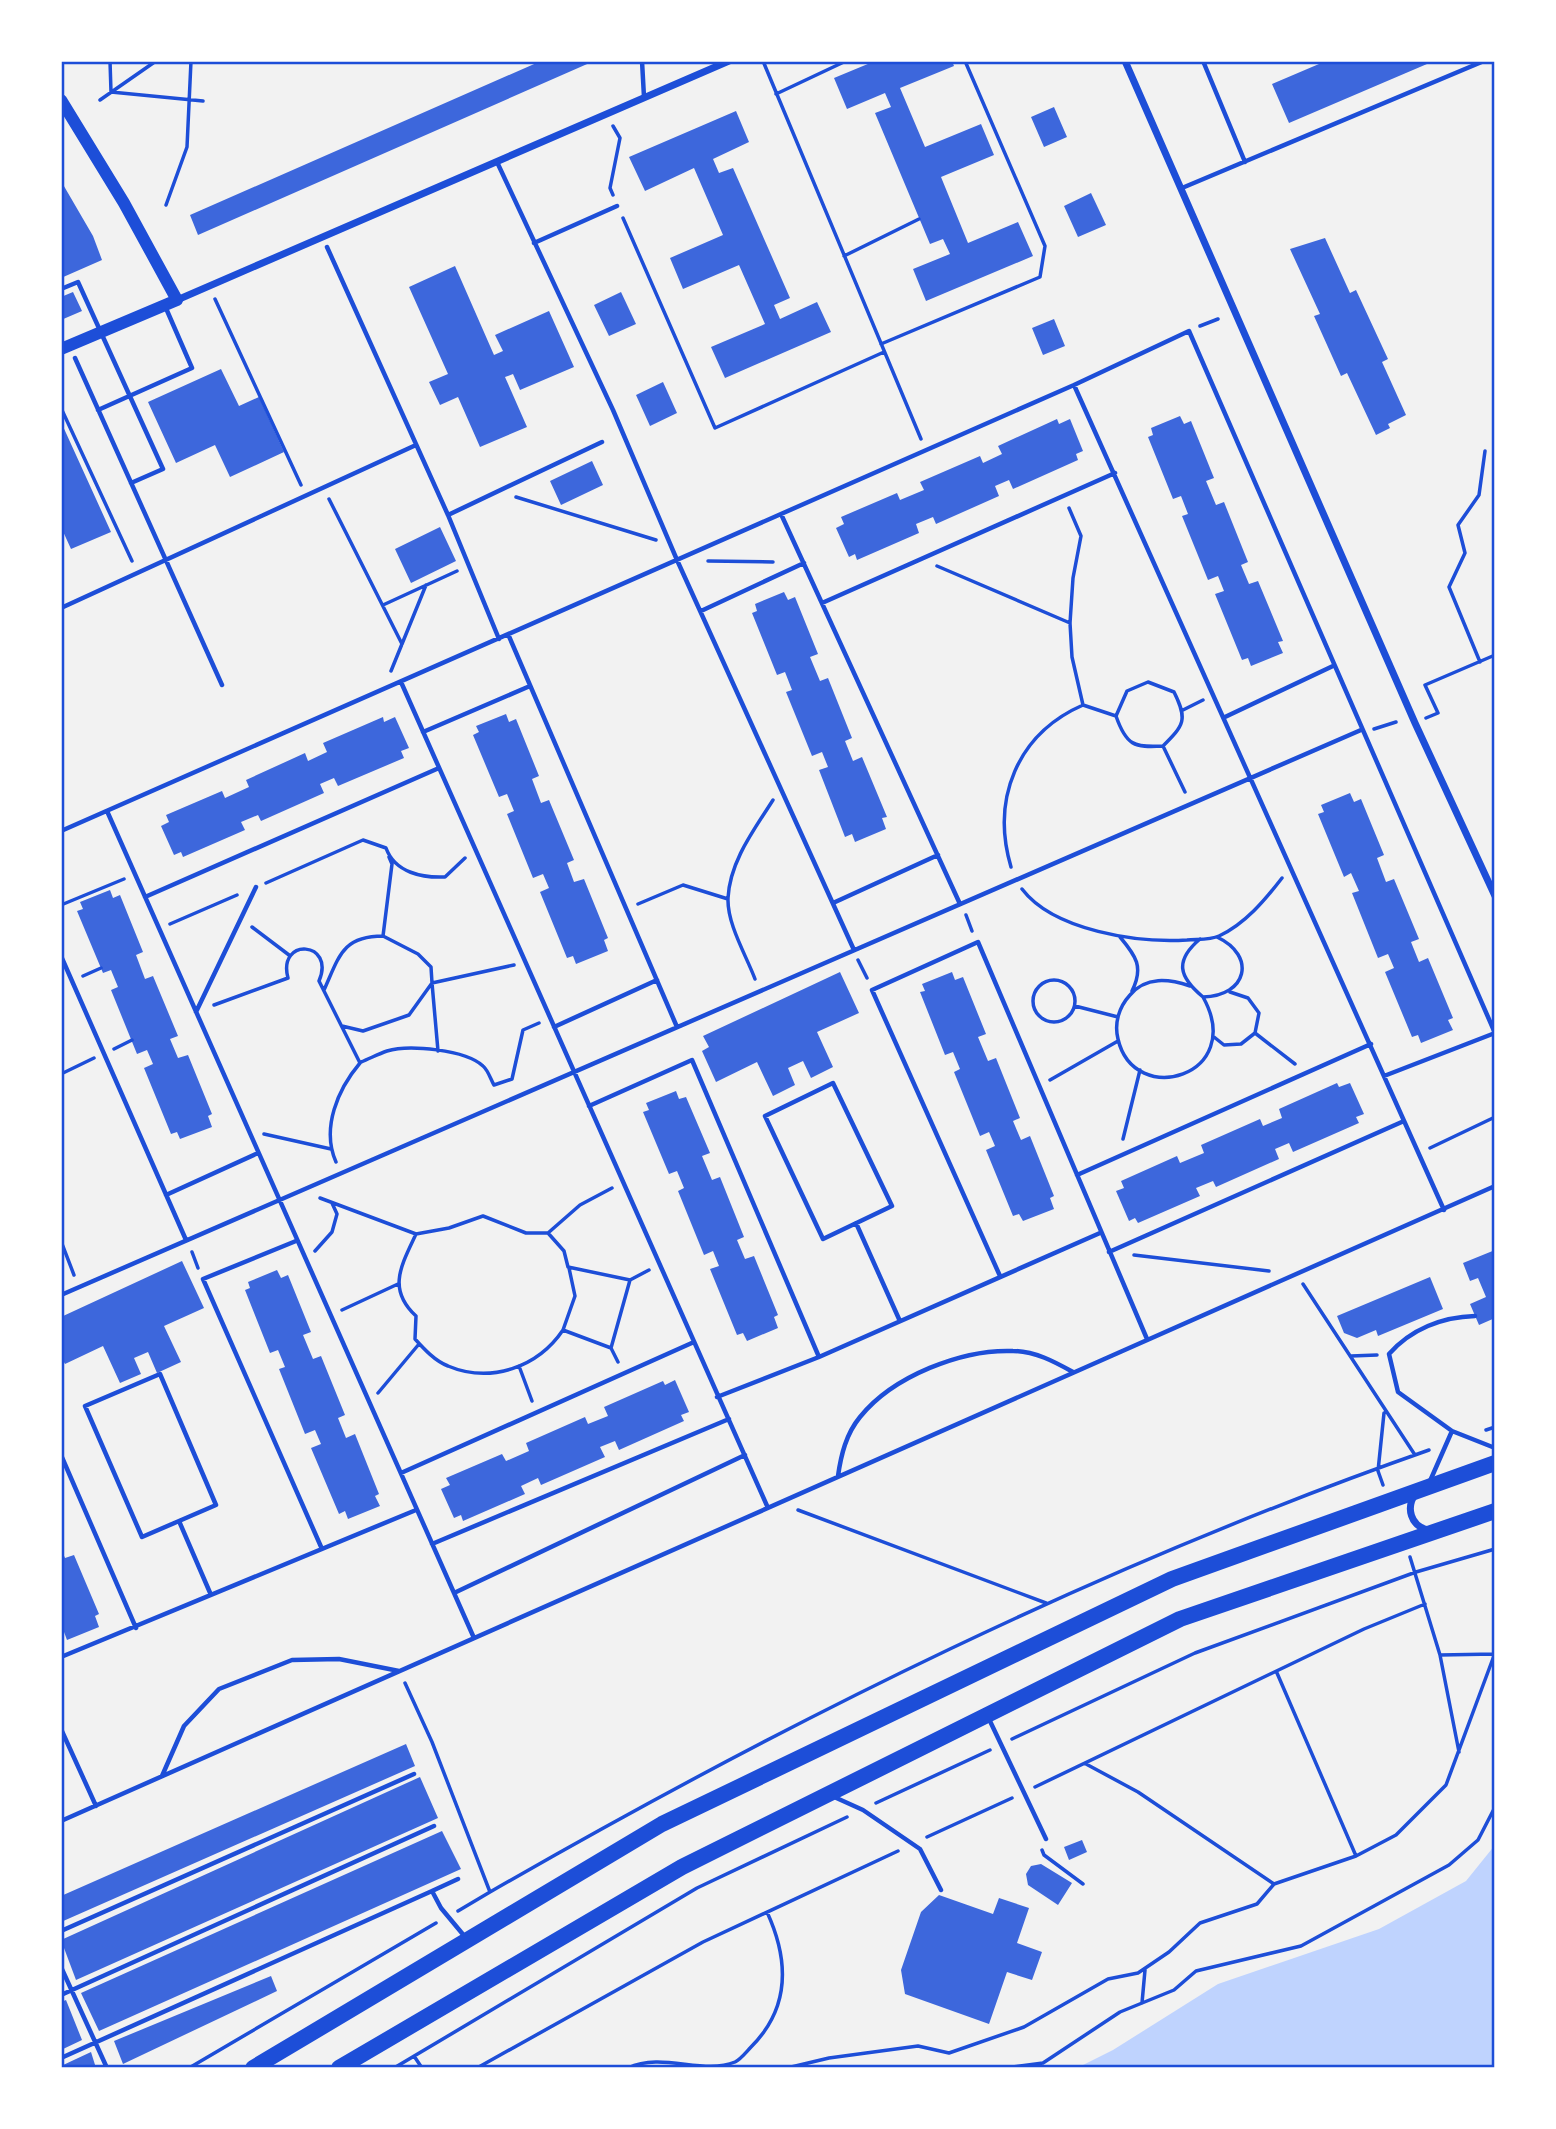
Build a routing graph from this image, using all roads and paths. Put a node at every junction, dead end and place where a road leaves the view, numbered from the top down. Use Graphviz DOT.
graph roads {
  1 [pos="110,61"];
  2 [pos="156,61"];
  3 [pos="191,61"];
  4 [pos="642,61"];
  5 [pos="729,61"];
  6 [pos="763,61"];
  7 [pos="846,61"];
  8 [pos="965,61"];
  9 [pos="1125,61"];
  10 [pos="1203,61"];
  11 [pos="1485,61"];
  12 [pos="111,92"];
  13 [pos="776,94"];
  14 [pos="644,98"];
  15 [pos="61,100"];
  16 [pos="100,100"];
  17 [pos="203,101"];
  18 [pos="189,102"];
  19 [pos="612,122"];
  20 [pos="497,162"];
  21 [pos="1245,162"];
  22 [pos="1182,188"];
  23 [pos="166,205"];
  24 [pos="617,206"];
  25 [pos="919,219"];
  26 [pos="534,243"];
  27 [pos="327,247"];
  28 [pos="844,256"];
  29 [pos="61,289"];
  30 [pos="214,296"];
  31 [pos="171,302"];
  32 [pos="1218,318"];
  33 [pos="1189,331"];
  34 [pos="100,332"];
  35 [pos="881,345"];
  36 [pos="61,349"];
  37 [pos="884,352"];
  38 [pos="75,358"];
  39 [pos="1074,385"];
  40 [pos="130,396"];
  41 [pos="61,408"];
  42 [pos="98,410"];
  43 [pos="602,442"];
  44 [pos="416,445"];
  45 [pos="926,450"];
  46 [pos="1485,452"];
  47 [pos="1115,473"];
  48 [pos="131,483"];
  49 [pos="324,489"];
  50 [pos="496,491"];
  51 [pos="1064,496"];
  52 [pos="307,497"];
  53 [pos="781,514"];
  54 [pos="448,515"];
  55 [pos="671,545"];
  56 [pos="166,559"];
  57 [pos="921,559"];
  58 [pos="677,560"];
  59 [pos="804,563"];
  60 [pos="469,566"];
  61 [pos="138,572"];
  62 [pos="426,584"];
  63 [pos="822,603"];
  64 [pos="383,606"];
  65 [pos="61,608"];
  66 [pos="701,611"];
  67 [pos="1070,624"];
  68 [pos="508,634"];
  69 [pos="499,639"];
  70 [pos="402,644"];
  71 [pos="1495,655"];
  72 [pos="1480,662"];
  73 [pos="1333,666"];
  74 [pos="401,682"];
  75 [pos="222,685"];
  76 [pos="1425,685"];
  77 [pos="530,686"];
  78 [pos="383,690"];
  79 [pos="1214,694"];
  80 [pos="1083,705"];
  81 [pos="1184,710"];
  82 [pos="1116,716"];
  83 [pos="1225,718"];
  84 [pos="1396,722"];
  85 [pos="423,732"];
  86 [pos="1361,732"];
  87 [pos="1163,746"];
  88 [pos="439,768"];
  89 [pos="1252,777"];
  90 [pos="780,787"];
  91 [pos="1191,804"];
  92 [pos="107,811"];
  93 [pos="61,831"];
  94 [pos="471,839"];
  95 [pos="938,855"];
  96 [pos="389,856"];
  97 [pos="1291,865"];
  98 [pos="134,874"];
  99 [pos="1014,880"];
  100 [pos="256,887"];
  101 [pos="1495,896"];
  102 [pos="145,897"];
  103 [pos="728,899"];
  104 [pos="833,903"];
  105 [pos="960,904"];
  106 [pos="61,905"];
  107 [pos="626,908"];
  108 [pos="159,929"];
  109 [pos="243,936"];
  110 [pos="383,936"];
  111 [pos="1120,937"];
  112 [pos="1217,937"];
  113 [pos="1200,939"];
  114 [pos="978,942"];
  115 [pos="854,950"];
  116 [pos="289,955"];
  117 [pos="61,956"];
  118 [pos="526,963"];
  119 [pos="657,980"];
  120 [pos="432,983"];
  121 [pos="1190,986"];
  122 [pos="324,990"];
  123 [pos="872,990"];
  124 [pos="218,991"];
  125 [pos="760,991"];
  126 [pos="1230,992"];
  127 [pos="1131,993"];
  128 [pos="1203,997"];
  129 [pos="219,1003"];
  130 [pos="1075,1006"];
  131 [pos="196,1012"];
  132 [pos="1118,1017"];
  133 [pos="551,1018"];
  134 [pos="342,1027"];
  135 [pos="554,1027"];
  136 [pos="677,1027"];
  137 [pos="1255,1033"];
  138 [pos="1495,1033"];
  139 [pos="1214,1037"];
  140 [pos="1118,1041"];
  141 [pos="1371,1044"];
  142 [pos="438,1051"];
  143 [pos="360,1063"];
  144 [pos="1140,1070"];
  145 [pos="574,1072"];
  146 [pos="1307,1073"];
  147 [pos="1384,1076"];
  148 [pos="1039,1086"];
  149 [pos="589,1106"];
  150 [pos="1495,1117"];
  151 [pos="1404,1121"];
  152 [pos="248,1130"];
  153 [pos="331,1149"];
  154 [pos="258,1153"];
  155 [pos="1418,1154"];
  156 [pos="1118,1157"];
  157 [pos="341,1173"];
  158 [pos="1077,1175"];
  159 [pos="623,1182"];
  160 [pos="1495,1186"];
  161 [pos="300,1191"];
  162 [pos="166,1195"];
  163 [pos="278,1200"];
  164 [pos="332,1203"];
  165 [pos="1444,1210"];
  166 [pos="856,1223"];
  167 [pos="548,1233"];
  168 [pos="1100,1233"];
  169 [pos="416,1234"];
  170 [pos="186,1240"];
  171 [pos="296,1240"];
  172 [pos="61,1241"];
  173 [pos="1109,1252"];
  174 [pos="303,1257"];
  175 [pos="660,1265"];
  176 [pos="568,1267"];
  177 [pos="1297,1275"];
  178 [pos="1000,1276"];
  179 [pos="203,1279"];
  180 [pos="630,1280"];
  181 [pos="398,1284"];
  182 [pos="78,1287"];
  183 [pos="61,1295"];
  184 [pos="330,1315"];
  185 [pos="1475,1316"];
  186 [pos="899,1320"];
  187 [pos="564,1330"];
  188 [pos="1147,1339"];
  189 [pos="694,1342"];
  190 [pos="419,1343"];
  191 [pos="611,1348"];
  192 [pos="1389,1354"];
  193 [pos="1351,1356"];
  194 [pos="819,1357"];
  195 [pos="519,1366"];
  196 [pos="1073,1373"];
  197 [pos="623,1374"];
  198 [pos="717,1397"];
  199 [pos="370,1403"];
  200 [pos="1385,1411"];
  201 [pos="537,1412"];
  202 [pos="729,1419"];
  203 [pos="1452,1431"];
  204 [pos="1495,1448"];
  205 [pos="61,1455"];
  206 [pos="745,1455"];
  207 [pos="1415,1455"];
  208 [pos="1495,1463"];
  209 [pos="401,1473"];
  210 [pos="837,1477"];
  211 [pos="1426,1486"];
  212 [pos="779,1503"];
  213 [pos="768,1507"];
  214 [pos="416,1510"];
  215 [pos="1495,1511"];
  216 [pos="179,1521"];
  217 [pos="1440,1530"];
  218 [pos="432,1545"];
  219 [pos="322,1549"];
  220 [pos="1495,1549"];
  221 [pos="1416,1572"];
  222 [pos="454,1593"];
  223 [pos="211,1595"];
  224 [pos="1047,1603"];
  225 [pos="1425,1604"];
  226 [pos="136,1628"];
  227 [pos="474,1638"];
  228 [pos="1494,1654"];
  229 [pos="1440,1655"];
  230 [pos="61,1657"];
  231 [pos="400,1671"];
  232 [pos="1277,1673"];
  233 [pos="987,1715"];
  234 [pos="61,1729"];
  235 [pos="1003,1744"];
  236 [pos="1459,1753"];
  237 [pos="1086,1764"];
  238 [pos="414,1774"];
  239 [pos="161,1777"];
  240 [pos="1026,1791"];
  241 [pos="828,1794"];
  242 [pos="96,1806"];
  243 [pos="1495,1807"];
  244 [pos="863,1810"];
  245 [pos="61,1821"];
  246 [pos="435,1826"];
  247 [pos="1046,1839"];
  248 [pos="914,1843"];
  249 [pos="1356,1856"];
  250 [pos="458,1879"];
  251 [pos="1083,1884"];
  252 [pos="1274,1884"];
  253 [pos="941,1890"];
  254 [pos="432,1891"];
  255 [pos="490,1892"];
  256 [pos="767,1912"];
  257 [pos="448,1917"];
  258 [pos="61,1931"];
  259 [pos="467,1940"];
  260 [pos="61,1967"];
  261 [pos="1145,1968"];
  262 [pos="71,1990"];
  263 [pos="61,1994"];
  264 [pos="1142,2003"];
  265 [pos="96,2042"];
  266 [pos="414,2056"];
  267 [pos="61,2058"];
  268 [pos="705,2067"];
  269 [pos="107,2068"];
  270 [pos="189,2068"];
  271 [pos="253,2068"];
  272 [pos="339,2068"];
  273 [pos="394,2068"];
  274 [pos="422,2068"];
  275 [pos="477,2068"];
  276 [pos="628,2068"];
  277 [pos="787,2068"];
  278 [pos="1005,2068"];
  1 -- 12 [label="path"];
  2 -- 12 [label="path"];
  3 -- 18 [label="path"];
  4 -- 14 [label="lane"];
  5 -- 14 [label="street"];
  6 -- 13 [label="path"];
  7 -- 13 [label="path"];
  8 -- 35 [label="path"];
  9 -- 22 [label="street"];
  10 -- 21 [label="lane"];
  11 -- 21 [label="lane"];
  12 -- 16 [label="path"];
  12 -- 18 [label="path"];
  13 -- 28 [label="path"];
  14 -- 20 [label="street"];
  15 -- 31 [label="street"];
  17 -- 18 [label="path"];
  18 -- 23 [label="path"];
  19 -- 24 [label="path"];
  20 -- 26 [label="lane"];
  20 -- 31 [label="street"];
  21 -- 22 [label="lane"];
  22 -- 101 [label="street"];
  24 -- 26 [label="lane"];
  24 -- 37 [label="path"];
  25 -- 28 [label="path"];
  26 -- 55 [label="lane"];
  27 -- 44 [label="lane"];
  28 -- 35 [label="path"];
  29 -- 34 [label="lane"];
  30 -- 52 [label="path"];
  31 -- 34 [label="street"];
  31 -- 40 [label="lane"];
  32 -- 33 [label="path"];
  33 -- 39 [label="lane"];
  33 -- 73 [label="lane"];
  34 -- 36 [label="street"];
  34 -- 40 [label="lane"];
  35 -- 37 [label="path"];
  37 -- 45 [label="path"];
  38 -- 42 [label="lane"];
  39 -- 45 [label="lane"];
  39 -- 47 [label="lane"];
  40 -- 42 [label="lane"];
  40 -- 48 [label="lane"];
  41 -- 61 [label="path"];
  42 -- 48 [label="lane"];
  43 -- 50 [label="lane"];
  44 -- 49 [label="lane"];
  44 -- 54 [label="lane"];
  45 -- 53 [label="lane"];
  46 -- 72 [label="path"];
  47 -- 51 [label="lane"];
  47 -- 79 [label="lane"];
  48 -- 56 [label="lane"];
  49 -- 52 [label="lane"];
  49 -- 64 [label="path"];
  50 -- 54 [label="lane"];
  50 -- 55 [label="path"];
  51 -- 57 [label="lane"];
  51 -- 67 [label="path"];
  52 -- 56 [label="lane"];
  53 -- 58 [label="lane"];
  53 -- 59 [label="lane"];
  54 -- 60 [label="lane"];
  55 -- 58 [label="lane"];
  56 -- 61 [label="lane"];
  56 -- 75 [label="lane"];
  57 -- 63 [label="lane"];
  57 -- 67 [label="path"];
  58 -- 59 [label="path"];
  58 -- 66 [label="lane"];
  58 -- 68 [label="lane"];
  59 -- 63 [label="lane"];
  59 -- 66 [label="lane"];
  60 -- 62 [label="path"];
  60 -- 69 [label="lane"];
  61 -- 65 [label="lane"];
  62 -- 64 [label="path"];
  62 -- 70 [label="path"];
  63 -- 95 [label="lane"];
  64 -- 70 [label="path"];
  66 -- 90 [label="lane"];
  67 -- 80 [label="path"];
  68 -- 69 [label="lane"];
  68 -- 77 [label="lane"];
  69 -- 74 [label="lane"];
  70 -- 78 [label="path"];
  71 -- 72 [label="path"];
  72 -- 76 [label="path"];
  73 -- 83 [label="lane"];
  73 -- 86 [label="lane"];
  74 -- 78 [label="lane"];
  74 -- 85 [label="lane"];
  77 -- 85 [label="lane"];
  77 -- 107 [label="lane"];
  78 -- 92 [label="lane"];
  79 -- 81 [label="path"];
  79 -- 83 [label="lane"];
  80 -- 82 [label="path"];
  80 -- 99 [label="path"];
  81 -- 82 [label="path"];
  81 -- 87 [label="path"];
  82 -- 87 [label="path"];
  83 -- 89 [label="lane"];
  84 -- 86 [label="path"];
  85 -- 88 [label="lane"];
  86 -- 89 [label="lane"];
  86 -- 138 [label="lane"];
  87 -- 91 [label="path"];
  88 -- 94 [label="lane"];
  88 -- 102 [label="lane"];
  89 -- 91 [label="lane"];
  89 -- 97 [label="lane"];
  90 -- 103 [label="path"];
  90 -- 104 [label="lane"];
  91 -- 99 [label="lane"];
  92 -- 93 [label="lane"];
  92 -- 98 [label="lane"];
  94 -- 96 [label="path"];
  94 -- 118 [label="lane"];
  95 -- 104 [label="lane"];
  95 -- 105 [label="lane"];
  96 -- 100 [label="path"];
  96 -- 110 [label="path"];
  97 -- 112 [label="path"];
  97 -- 141 [label="lane"];
  98 -- 102 [label="lane"];
  98 -- 106 [label="path"];
  99 -- 105 [label="lane"];
  99 -- 111 [label="path"];
  100 -- 108 [label="path"];
  100 -- 131 [label="lane"];
  102 -- 108 [label="lane"];
  103 -- 107 [label="path"];
  103 -- 125 [label="path"];
  104 -- 115 [label="lane"];
  105 -- 114 [label="path"];
  105 -- 115 [label="lane"];
  107 -- 119 [label="lane"];
  108 -- 131 [label="lane"];
  109 -- 116 [label="path"];
  110 -- 120 [label="path"];
  110 -- 122 [label="path"];
  111 -- 113 [label="path"];
  111 -- 127 [label="path"];
  112 -- 113 [label="path"];
  112 -- 126 [label="path"];
  113 -- 121 [label="path"];
  114 -- 123 [label="lane"];
  114 -- 148 [label="lane"];
  115 -- 123 [label="path"];
  115 -- 125 [label="lane"];
  116 -- 122 [label="path"];
  116 -- 129 [label="path"];
  117 -- 162 [label="lane"];
  118 -- 120 [label="path"];
  118 -- 133 [label="lane"];
  119 -- 135 [label="lane"];
  119 -- 136 [label="lane"];
  120 -- 134 [label="path"];
  120 -- 142 [label="path"];
  121 -- 127 [label="path"];
  121 -- 128 [label="path"];
  122 -- 134 [label="path"];
  123 -- 178 [label="lane"];
  124 -- 129 [label="path"];
  125 -- 136 [label="lane"];
  126 -- 128 [label="path"];
  126 -- 137 [label="path"];
  127 -- 132 [label="path"];
  128 -- 139 [label="path"];
  129 -- 131 [label="path"];
  130 -- 130 [label="path"];
  130 -- 132 [label="path"];
  131 -- 152 [label="lane"];
  132 -- 140 [label="path"];
  133 -- 135 [label="lane"];
  133 -- 142 [label="path"];
  134 -- 143 [label="path"];
  135 -- 145 [label="lane"];
  136 -- 145 [label="lane"];
  137 -- 139 [label="path"];
  137 -- 146 [label="path"];
  138 -- 147 [label="lane"];
  139 -- 144 [label="path"];
  140 -- 144 [label="path"];
  140 -- 148 [label="path"];
  141 -- 146 [label="lane"];
  141 -- 147 [label="lane"];
  142 -- 143 [label="path"];
  143 -- 153 [label="path"];
  144 -- 156 [label="path"];
  145 -- 149 [label="lane"];
  145 -- 157 [label="lane"];
  146 -- 156 [label="lane"];
  147 -- 151 [label="lane"];
  148 -- 158 [label="lane"];
  149 -- 159 [label="lane"];
  149 -- 194 [label="lane"];
  150 -- 155 [label="path"];
  151 -- 155 [label="lane"];
  151 -- 173 [label="lane"];
  152 -- 153 [label="path"];
  152 -- 154 [label="lane"];
  153 -- 157 [label="path"];
  154 -- 162 [label="lane"];
  154 -- 163 [label="lane"];
  155 -- 165 [label="lane"];
  156 -- 158 [label="lane"];
  157 -- 161 [label="lane"];
  158 -- 168 [label="lane"];
  159 -- 167 [label="path"];
  159 -- 175 [label="lane"];
  160 -- 165 [label="lane"];
  161 -- 163 [label="lane"];
  161 -- 164 [label="path"];
  162 -- 170 [label="lane"];
  163 -- 170 [label="lane"];
  163 -- 171 [label="lane"];
  164 -- 169 [label="path"];
  164 -- 174 [label="path"];
  165 -- 177 [label="lane"];
  166 -- 166 [label="lane"];
  166 -- 186 [label="lane"];
  167 -- 169 [label="path"];
  167 -- 176 [label="path"];
  168 -- 173 [label="lane"];
  168 -- 178 [label="lane"];
  169 -- 181 [label="path"];
  170 -- 179 [label="path"];
  170 -- 182 [label="lane"];
  171 -- 174 [label="lane"];
  171 -- 179 [label="lane"];
  172 -- 182 [label="path"];
  173 -- 177 [label="path"];
  173 -- 188 [label="lane"];
  174 -- 184 [label="lane"];
  175 -- 180 [label="path"];
  175 -- 189 [label="lane"];
  176 -- 180 [label="path"];
  176 -- 187 [label="path"];
  177 -- 188 [label="lane"];
  177 -- 193 [label="path"];
  178 -- 186 [label="lane"];
  179 -- 219 [label="lane"];
  180 -- 191 [label="path"];
  181 -- 184 [label="path"];
  181 -- 190 [label="path"];
  182 -- 183 [label="lane"];
  184 -- 199 [label="lane"];
  185 -- 192 [label="lane"];
  186 -- 194 [label="lane"];
  187 -- 191 [label="path"];
  187 -- 195 [label="path"];
  188 -- 196 [label="lane"];
  189 -- 197 [label="lane"];
  189 -- 198 [label="lane"];
  190 -- 195 [label="path"];
  190 -- 199 [label="path"];
  191 -- 197 [label="path"];
  192 -- 193 [label="path"];
  192 -- 203 [label="lane"];
  193 -- 200 [label="path"];
  194 -- 198 [label="lane"];
  195 -- 201 [label="path"];
  196 -- 210 [label="lane"];
  196 -- 210 [label="lane"];
  197 -- 201 [label="lane"];
  198 -- 202 [label="lane"];
  199 -- 209 [label="lane"];
  200 -- 207 [label="path"];
  200 -- 224 [label="path"];
  201 -- 209 [label="lane"];
  202 -- 206 [label="lane"];
  202 -- 218 [label="lane"];
  203 -- 204 [label="lane"];
  203 -- 211 [label="lane"];
  205 -- 226 [label="lane"];
  206 -- 213 [label="lane"];
  206 -- 222 [label="lane"];
  208 -- 211 [label="main road"];
  209 -- 214 [label="lane"];
  210 -- 212 [label="lane"];
  211 -- 217 [label="street"];
  211 -- 259 [label="main road"];
  212 -- 213 [label="lane"];
  212 -- 224 [label="path"];
  213 -- 227 [label="lane"];
  214 -- 218 [label="lane"];
  214 -- 219 [label="lane"];
  215 -- 217 [label="main road"];
  216 -- 216 [label="lane"];
  216 -- 223 [label="lane"];
  217 -- 233 [label="main road"];
  218 -- 222 [label="lane"];
  219 -- 223 [label="lane"];
  220 -- 221 [label="path"];
  221 -- 225 [label="path"];
  221 -- 235 [label="path"];
  222 -- 227 [label="lane"];
  223 -- 226 [label="lane"];
  224 -- 255 [label="path"];
  225 -- 229 [label="path"];
  225 -- 232 [label="path"];
  226 -- 230 [label="lane"];
  227 -- 231 [label="lane"];
  228 -- 229 [label="path"];
  228 -- 236 [label="path"];
  229 -- 236 [label="path"];
  231 -- 239 [label="lane"];
  231 -- 239 [label="lane"];
  231 -- 255 [label="path"];
  232 -- 237 [label="path"];
  232 -- 249 [label="path"];
  233 -- 235 [label="lane"];
  233 -- 241 [label="main road"];
  234 -- 242 [label="lane"];
  235 -- 240 [label="lane"];
  235 -- 244 [label="path"];
  236 -- 249 [label="path"];
  237 -- 240 [label="path"];
  237 -- 252 [label="path"];
  238 -- 258 [label="lane"];
  239 -- 242 [label="lane"];
  240 -- 247 [label="lane"];
  240 -- 248 [label="path"];
  241 -- 244 [label="lane"];
  241 -- 272 [label="main road"];
  242 -- 245 [label="lane"];
  243 -- 264 [label="path"];
  244 -- 248 [label="lane"];
  244 -- 266 [label="path"];
  246 -- 262 [label="lane"];
  247 -- 251 [label="path"];
  248 -- 253 [label="lane"];
  248 -- 256 [label="path"];
  249 -- 252 [label="path"];
  250 -- 254 [label="lane"];
  252 -- 261 [label="path"];
  254 -- 257 [label="lane"];
  254 -- 265 [label="lane"];
  255 -- 257 [label="path"];
  256 -- 268 [label="path"];
  256 -- 275 [label="path"];
  257 -- 259 [label="lane"];
  257 -- 270 [label="path"];
  259 -- 271 [label="main road"];
  260 -- 262 [label="lane"];
  261 -- 264 [label="path"];
  261 -- 277 [label="path"];
  262 -- 263 [label="lane"];
  262 -- 265 [label="lane"];
  264 -- 278 [label="path"];
  265 -- 267 [label="lane"];
  265 -- 269 [label="lane"];
  266 -- 273 [label="path"];
  266 -- 274 [label="path"];
  268 -- 276 [label="path"];
}
